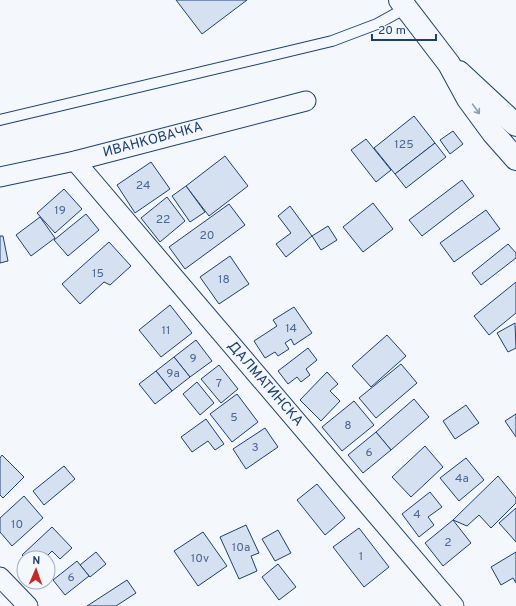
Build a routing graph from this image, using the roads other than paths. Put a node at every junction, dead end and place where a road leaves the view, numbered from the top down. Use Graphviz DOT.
graph roads {
  1 [pos="403,4"];
  2 [pos="449,64"];
  3 [pos="306,100"];
  4 [pos="0,120"];
  5 [pos="516,125"];
  6 [pos="516,159"];
  7 [pos="75,162"];
  8 [pos="0,177"];
  9 [pos="0,577"];
  10 [pos="28,606"];
  11 [pos="454,606"];
  1 -- 2 [label="main road"];
  1 -- 4 [label="lane"];
  2 -- 5 [label="main road"];
  2 -- 6 [label="main road, one-way"];
  3 -- 7 [label="street, ИВАНКОВАЧКА"];
  7 -- 8 [label="street, ИВАНКОВАЧКА"];
  7 -- 11 [label="street, ДАЛМАТИНСКА"];
  9 -- 10 [label="street"];
}
